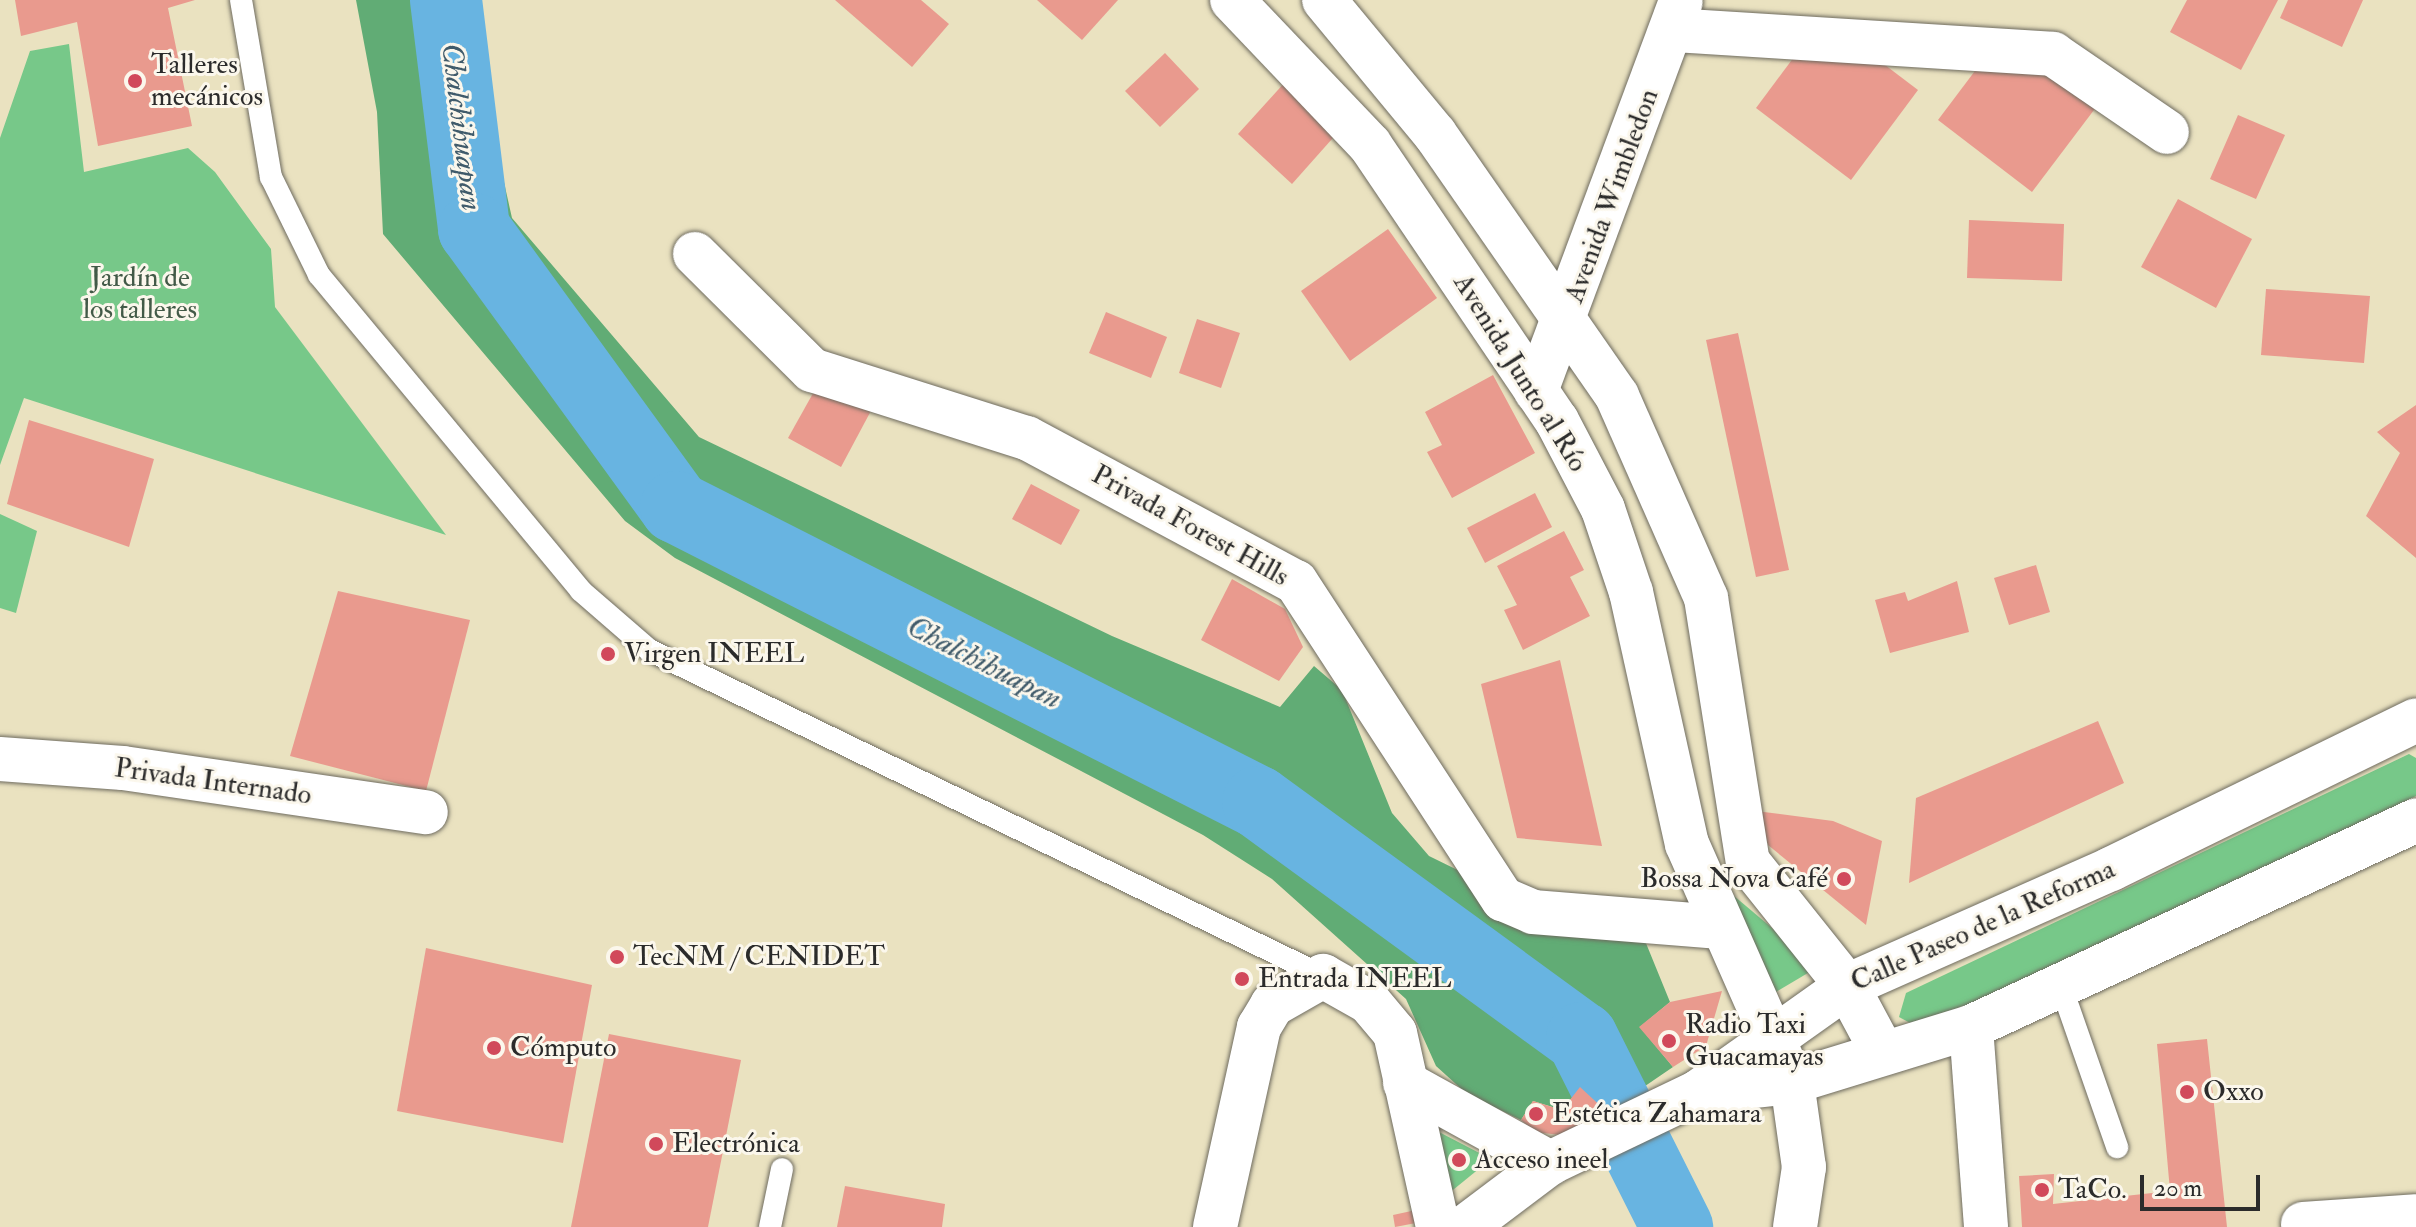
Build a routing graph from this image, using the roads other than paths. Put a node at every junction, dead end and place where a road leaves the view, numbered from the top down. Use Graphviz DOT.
graph roads {
  1 [pos="241,0"];
  2 [pos="1232,0"];
  3 [pos="1324,0"];
  4 [pos="1677,15"];
  5 [pos="2167,132"];
  6 [pos="695,254"];
  7 [pos="1568,316"];
  8 [pos="1536,391"];
  9 [pos="1663,486"];
  10 [pos="1603,509"];
  11 [pos="2416,720"];
  12 [pos="0,759"];
  13 [pos="426,812"];
  14 [pos="2416,820"];
  15 [pos="1720,927"];
  16 [pos="1323,976"];
  17 [pos="2060,983"];
  18 [pos="1847,986"];
  19 [pos="1971,1027"];
  20 [pos="1776,1033"];
  21 [pos="1883,1053"];
  22 [pos="1792,1082"];
  23 [pos="1405,1083"];
  24 [pos="1685,1098"];
  25 [pos="2117,1147"];
  26 [pos="1558,1160"];
  27 [pos="782,1169"];
  28 [pos="2416,1216"];
  29 [pos="2303,1224"];
  30 [pos="770,1227"];
  31 [pos="1215,1227"];
  32 [pos="1438,1227"];
  33 [pos="1465,1227"];
  34 [pos="1795,1227"];
  35 [pos="1986,1227"];
  1 -- 16 [label="lane"];
  2 -- 8 [label="street, Avenida Junto al Río"];
  3 -- 7 [label="street"];
  4 -- 5 [label="street"];
  4 -- 7 [label="street, Avenida Wimbledon"];
  6 -- 15 [label="street, Privada Forest Hills"];
  7 -- 8 [label="street, Avenida Wimbledon"];
  7 -- 9 [label="street"];
  8 -- 10 [label="street, Avenida Junto al Río"];
  9 -- 10 [label="street"];
  9 -- 18 [label="street"];
  10 -- 15 [label="street, Avenida Junto al Río"];
  11 -- 18 [label="street, Calle Paseo de la Reforma"];
  12 -- 13 [label="street, Privada Internado"];
  14 -- 17 [label="street"];
  15 -- 20 [label="street, Avenida Junto al Río"];
  16 -- 23 [label="street"];
  16 -- 31 [label="street"];
  17 -- 19 [label="street"];
  17 -- 25 [label="lane"];
  18 -- 20 [label="street, Calle Paseo de la Reforma"];
  18 -- 21 [label="street"];
  19 -- 21 [label="street"];
  19 -- 35 [label="street"];
  20 -- 22 [label="street, Avenida Junto al Río"];
  20 -- 24 [label="street, Calle Paseo de la Reforma"];
  21 -- 22 [label="street"];
  22 -- 24 [label="street"];
  22 -- 34 [label="street, Avenida Junto al Río"];
  23 -- 26 [label="street"];
  23 -- 32 [label="street"];
  24 -- 26 [label="street"];
  26 -- 33 [label="street"];
  27 -- 30 [label="lane"];
  28 -- 29 [label="street"];
}
